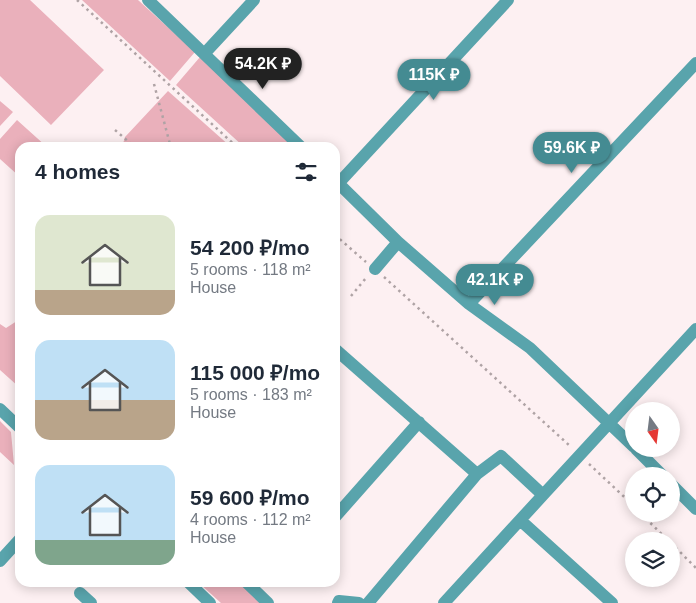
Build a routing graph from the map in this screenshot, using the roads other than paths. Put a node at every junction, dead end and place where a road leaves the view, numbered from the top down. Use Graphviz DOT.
graph roads {
  1 [pos="148,0"];
  2 [pos="254,0"];
  3 [pos="508,0"];
  4 [pos="205,52"];
  5 [pos="696,63"];
  6 [pos="296,142"];
  7 [pos="340,180"];
  8 [pos="340,188"];
  9 [pos="398,242"];
  10 [pos="375,269"];
  11 [pos="468,304"];
  12 [pos="696,329"];
  13 [pos="340,353"];
  14 [pos="0,409"];
  15 [pos="418,422"];
  16 [pos="610,422"];
  17 [pos="15,423"];
  18 [pos="625,438"];
  19 [pos="645,458"];
  20 [pos="654,467"];
  21 [pos="477,474"];
  22 [pos="680,493"];
  23 [pos="544,495"];
  24 [pos="696,509"];
  25 [pos="340,511"];
  26 [pos="520,520"];
  27 [pos="15,544"];
  28 [pos="0,561"];
  29 [pos="193,587"];
  30 [pos="251,587"];
  31 [pos="80,593"];
  32 [pos="91,603"];
  33 [pos="210,603"];
  34 [pos="268,603"];
  35 [pos="338,603"];
  36 [pos="359,603"];
  37 [pos="368,603"];
  38 [pos="444,603"];
  39 [pos="612,603"];
  1 -- 4 [label="street"];
  2 -- 4 [label="street"];
  3 -- 7 [label="street"];
  4 -- 6 [label="street"];
  5 -- 11 [label="street"];
  8 -- 9 [label="street"];
  9 -- 10 [label="street"];
  9 -- 11 [label="street"];
  11 -- 16 [label="street"];
  12 -- 16 [label="street"];
  13 -- 15 [label="street"];
  14 -- 17 [label="street"];
  15 -- 21 [label="street"];
  15 -- 25 [label="street"];
  16 -- 18 [label="street"];
  16 -- 23 [label="street"];
  19 -- 20 [label="street"];
  21 -- 23 [label="street"];
  21 -- 37 [label="street"];
  22 -- 24 [label="street"];
  23 -- 26 [label="street"];
  26 -- 38 [label="street"];
  26 -- 39 [label="street"];
  27 -- 28 [label="street"];
  29 -- 33 [label="street"];
  30 -- 34 [label="street"];
  31 -- 32 [label="street"];
  35 -- 36 [label="street"];
}
